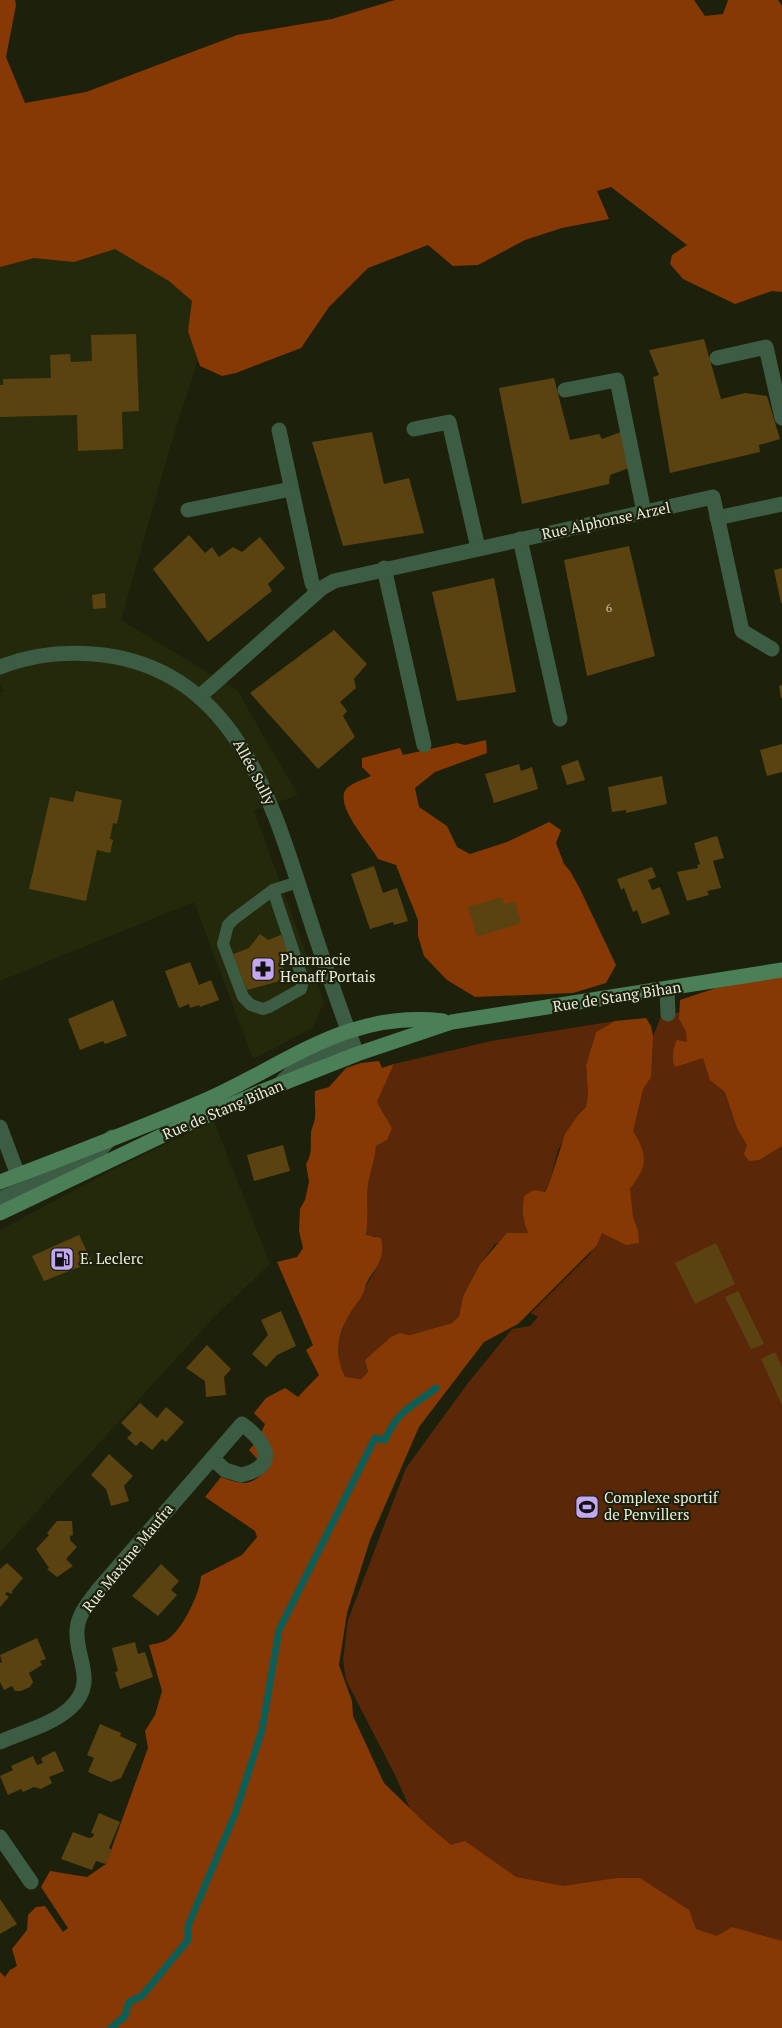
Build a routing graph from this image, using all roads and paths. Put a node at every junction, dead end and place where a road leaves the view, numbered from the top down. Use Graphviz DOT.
graph roads {
  1 [pos="717,358"];
  2 [pos="565,390"];
  3 [pos="782,418"];
  4 [pos="279,430"];
  5 [pos="414,430"];
  6 [pos="291,489"];
  7 [pos="782,504"];
  8 [pos="188,510"];
  9 [pos="644,512"];
  10 [pos="717,518"];
  11 [pos="520,539"];
  12 [pos="478,548"];
  13 [pos="384,568"];
  14 [pos="317,592"];
  15 [pos="772,649"];
  16 [pos="0,667"];
  17 [pos="199,697"];
  18 [pos="560,719"];
  19 [pos="424,745"];
  20 [pos="298,882"];
  21 [pos="273,890"];
  22 [pos="782,970"];
  23 [pos="667,989"];
  24 [pos="668,1014"];
  25 [pos="452,1022"];
  26 [pos="352,1042"];
  27 [pos="0,1127"];
  28 [pos="112,1138"];
  29 [pos="18,1175"];
  30 [pos="0,1182"];
  31 [pos="0,1199"];
  32 [pos="0,1213"];
  33 [pos="212,1458"];
  34 [pos="0,1742"];
  35 [pos="0,1837"];
  36 [pos="31,1882"];
  1 -- 3 [label="street"];
  2 -- 9 [label="street"];
  4 -- 6 [label="street"];
  5 -- 12 [label="street"];
  6 -- 8 [label="street"];
  6 -- 14 [label="street"];
  7 -- 10 [label="street"];
  9 -- 10 [label="street, Rue Alphonse Arzel"];
  9 -- 11 [label="street, Rue Alphonse Arzel"];
  10 -- 15 [label="street, Rue Alphonse Arzel"];
  11 -- 12 [label="street, Rue Alphonse Arzel"];
  11 -- 18 [label="street"];
  12 -- 13 [label="street, Rue Alphonse Arzel"];
  13 -- 14 [label="street, Rue Alphonse Arzel"];
  13 -- 19 [label="street"];
  14 -- 17 [label="street, Rue Alphonse Arzel"];
  16 -- 17 [label="street, Allée Sully"];
  17 -- 20 [label="street, Allée Sully"];
  20 -- 21 [label="lane"];
  20 -- 26 [label="street, Allée Sully"];
  21 -- 21 [label="lane"];
  22 -- 23 [label="street, Rue de Stang Bihan"];
  23 -- 24 [label="street"];
  23 -- 25 [label="street, Rue de Stang Bihan"];
  25 -- 26 [label="street, Rue de Stang Bihan"];
  25 -- 26 [label="street, Rue de Stang Bihan"];
  26 -- 28 [label="street, Rue de Stang Bihan"];
  26 -- 32 [label="street, Rue de Stang Bihan"];
  27 -- 29 [label="street"];
  28 -- 29 [label="street, Rue de Stang Bihan"];
  28 -- 31 [label="street"];
  29 -- 30 [label="street, Rue de Stang Bihan"];
  33 -- 34 [label="street, Rue Maxime Maufra"];
  35 -- 36 [label="street"];
}
